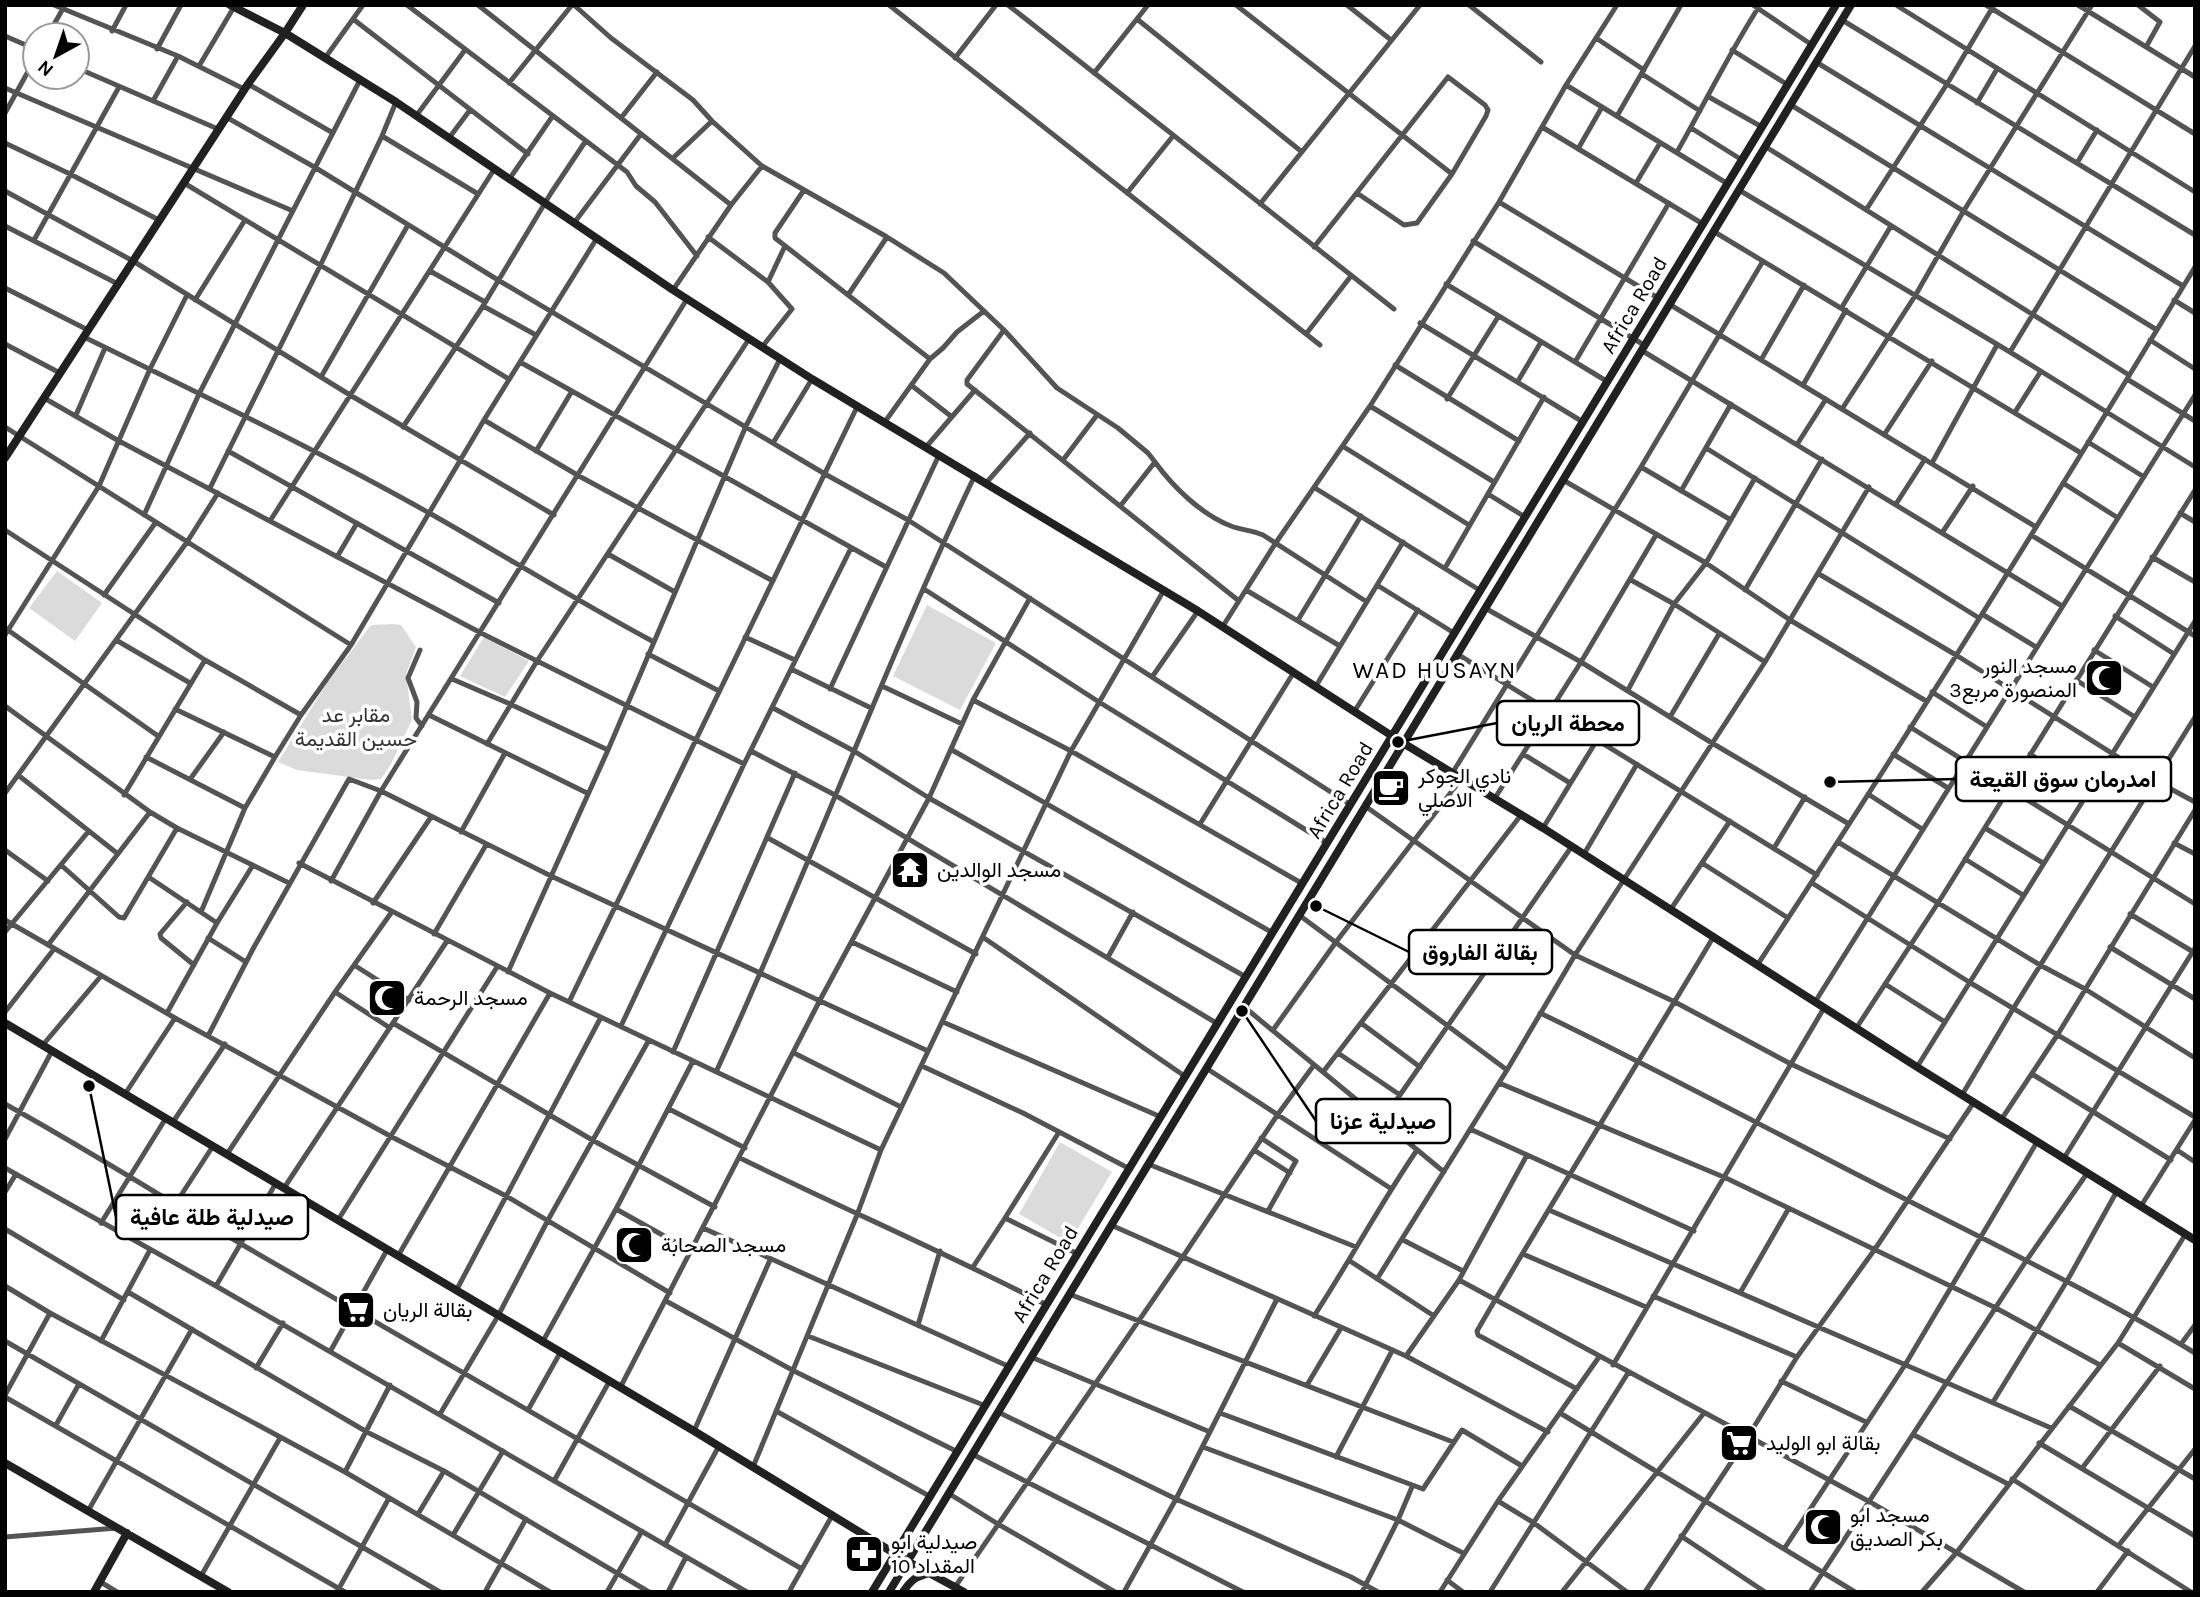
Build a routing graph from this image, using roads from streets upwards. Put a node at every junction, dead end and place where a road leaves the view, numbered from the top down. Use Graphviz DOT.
graph roads {
  1 [pos="54,5"];
  2 [pos="126,5"];
  3 [pos="181,5"];
  4 [pos="303,5"];
  5 [pos="363,5"];
  6 [pos="407,5"];
  7 [pos="478,5"];
  8 [pos="573,5"];
  9 [pos="889,5"];
  10 [pos="996,5"];
  11 [pos="1008,5"];
  12 [pos="1148,5"];
  13 [pos="1236,5"];
  14 [pos="1347,5"];
  15 [pos="1420,5"];
  16 [pos="1469,5"];
  17 [pos="1617,5"];
  18 [pos="1681,5"];
  19 [pos="1836,5"];
  20 [pos="1851,5"];
  21 [pos="1896,5"];
  22 [pos="2078,5"];
  23 [pos="2138,5"];
  24 [pos="232,6"];
  25 [pos="1757,6"];
  26 [pos="1990,6"];
  27 [pos="64,7"];
  28 [pos="2090,8"];
  29 [pos="353,19"];
  30 [pos="1137,19"];
  31 [pos="1842,20"];
  32 [pos="112,31"];
  33 [pos="285,33"];
  34 [pos="1596,38"];
  35 [pos="1391,40"];
  36 [pos="1812,45"];
  37 [pos="2195,46"];
  38 [pos="2146,47"];
  39 [pos="157,48"];
  40 [pos="465,50"];
  41 [pos="534,50"];
  42 [pos="1732,50"];
  43 [pos="1968,50"];
  44 [pos="2063,53"];
  45 [pos="178,57"];
  46 [pos="324,58"];
  47 [pos="955,58"];
  48 [pos="1541,62"];
  49 [pos="1816,62"];
  50 [pos="199,66"];
  51 [pos="2180,68"];
  52 [pos="1997,69"];
  53 [pos="657,72"];
  54 [pos="1643,72"];
  55 [pos="1094,73"];
  56 [pos="91,74"];
  57 [pos="2195,77"];
  58 [pos="360,80"];
  59 [pos="21,83"];
  60 [pos="509,83"];
  61 [pos="1947,84"];
  62 [pos="438,85"];
  63 [pos="1566,85"];
  64 [pos="1788,85"];
  65 [pos="246,86"];
  66 [pos="119,87"];
  67 [pos="5,88"];
  68 [pos="16,92"];
  69 [pos="1349,94"];
  70 [pos="2038,94"];
  71 [pos="1709,97"];
  72 [pos="153,101"];
  73 [pos="396,102"];
  74 [pos="1977,103"];
  75 [pos="1791,105"];
  76 [pos="1602,107"];
  77 [pos="470,110"];
  78 [pos="2155,110"];
  79 [pos="1700,111"];
  80 [pos="5,113"];
  81 [pos="416,116"];
  82 [pos="226,117"];
  83 [pos="552,117"];
  84 [pos="1617,117"];
  85 [pos="621,118"];
  86 [pos="712,121"];
  87 [pos="1921,124"];
  88 [pos="1542,127"];
  89 [pos="1762,127"];
  90 [pos="2017,127"];
  91 [pos="96,128"];
  92 [pos="1691,128"];
  93 [pos="218,129"];
  94 [pos="2097,130"];
  95 [pos="333,133"];
  96 [pos="641,134"];
  97 [pos="2195,134"];
  98 [pos="1173,135"];
  99 [pos="1402,135"];
  100 [pos="382,136"];
  101 [pos="449,138"];
  102 [pos="585,142"];
  103 [pos="5,143"];
  104 [pos="1660,143"];
  105 [pos="1766,147"];
  106 [pos="1578,149"];
  107 [pos="1302,152"];
  108 [pos="1677,152"];
  109 [pos="2130,152"];
  110 [pos="527,154"];
  111 [pos="673,158"];
  112 [pos="1742,160"];
  113 [pos="2077,163"];
  114 [pos="617,166"];
  115 [pos="762,166"];
  116 [pos="193,168"];
  117 [pos="316,168"];
  118 [pos="495,168"];
  119 [pos="1990,168"];
  120 [pos="1893,169"];
  121 [pos="70,174"];
  122 [pos="1452,174"];
  123 [pos="510,178"];
  124 [pos="184,183"];
  125 [pos="1636,183"];
  126 [pos="2110,183"];
  127 [pos="1728,184"];
  128 [pos="804,190"];
  129 [pos="1739,190"];
  130 [pos="5,191"];
  131 [pos="355,192"];
  132 [pos="1357,192"];
  133 [pos="2195,192"];
  134 [pos="1127,193"];
  135 [pos="478,194"];
  136 [pos="1499,201"];
  137 [pos="545,203"];
  138 [pos="1669,203"];
  139 [pos="1260,204"];
  140 [pos="731,205"];
  141 [pos="1866,210"];
  142 [pos="293,211"];
  143 [pos="1964,212"];
  144 [pos="48,215"];
  145 [pos="159,220"];
  146 [pos="246,220"];
  147 [pos="573,223"];
  148 [pos="1703,224"];
  149 [pos="408,225"];
  150 [pos="5,226"];
  151 [pos="1891,226"];
  152 [pos="2085,226"];
  153 [pos="1713,231"];
  154 [pos="2195,235"];
  155 [pos="708,237"];
  156 [pos="887,237"];
  157 [pos="597,238"];
  158 [pos="33,240"];
  159 [pos="278,240"];
  160 [pos="1474,241"];
  161 [pos="785,246"];
  162 [pos="445,247"];
  163 [pos="1314,247"];
  164 [pos="1938,255"];
  165 [pos="697,257"];
  166 [pos="133,261"];
  167 [pos="1763,261"];
  168 [pos="321,264"];
  169 [pos="1868,267"];
  170 [pos="2195,267"];
  171 [pos="2058,270"];
  172 [pos="430,271"];
  173 [pos="1351,276"];
  174 [pos="1624,278"];
  175 [pos="498,280"];
  176 [pos="768,282"];
  177 [pos="118,284"];
  178 [pos="1446,284"];
  179 [pos="1804,285"];
  180 [pos="2183,286"];
  181 [pos="5,288"];
  182 [pos="673,290"];
  183 [pos="369,293"];
  184 [pos="187,295"];
  185 [pos="848,295"];
  186 [pos="1915,296"];
  187 [pos="1658,298"];
  188 [pos="687,299"];
  189 [pos="195,300"];
  190 [pos="2174,300"];
  191 [pos="484,304"];
  192 [pos="1668,304"];
  193 [pos="1394,309"];
  194 [pos="1844,309"];
  195 [pos="552,311"];
  196 [pos="984,311"];
  197 [pos="2032,313"];
  198 [pos="2195,313"];
  199 [pos="402,314"];
  200 [pos="1498,317"];
  201 [pos="1601,318"];
  202 [pos="235,323"];
  203 [pos="1420,323"];
  204 [pos="1004,330"];
  205 [pos="2157,330"];
  206 [pos="86,333"];
  207 [pos="1306,334"];
  208 [pos="536,335"];
  209 [pos="1719,335"];
  210 [pos="1889,336"];
  211 [pos="749,339"];
  212 [pos="1634,339"];
  213 [pos="2150,340"];
  214 [pos="1541,342"];
  215 [pos="5,344"];
  216 [pos="1320,345"];
  217 [pos="1997,345"];
  218 [pos="456,346"];
  219 [pos="762,347"];
  220 [pos="1643,347"];
  221 [pos="105,348"];
  222 [pos="278,351"];
  223 [pos="2010,352"];
  224 [pos="1474,355"];
  225 [pos="780,359"];
  226 [pos="930,359"];
  227 [pos="1760,360"];
  228 [pos="1932,361"];
  229 [pos="520,362"];
  230 [pos="1575,362"];
  231 [pos="1395,365"];
  232 [pos="647,367"];
  233 [pos="150,369"];
  234 [pos="2195,369"];
  235 [pos="2041,371"];
  236 [pos="60,373"];
  237 [pos="321,377"];
  238 [pos="2128,377"];
  239 [pos="509,379"];
  240 [pos="812,379"];
  241 [pos="1518,381"];
  242 [pos="1692,381"];
  243 [pos="1608,382"];
  244 [pos="911,385"];
  245 [pos="1803,385"];
  246 [pos="1973,386"];
  247 [pos="975,390"];
  248 [pos="572,391"];
  249 [pos="199,394"];
  250 [pos="350,395"];
  251 [pos="2195,395"];
  252 [pos="1544,397"];
  253 [pos="44,398"];
  254 [pos="1447,399"];
  255 [pos="1826,399"];
  256 [pos="708,403"];
  257 [pos="1731,404"];
  258 [pos="1370,406"];
  259 [pos="858,407"];
  260 [pos="1842,409"];
  261 [pos="2015,412"];
  262 [pos="2106,412"];
  263 [pos="2183,413"];
  264 [pos="76,415"];
  265 [pos="1097,415"];
  266 [pos="245,416"];
  267 [pos="615,416"];
  268 [pos="952,417"];
  269 [pos="484,420"];
  270 [pos="2195,421"];
  271 [pos="1583,422"];
  272 [pos="884,423"];
  273 [pos="746,426"];
  274 [pos="5,427"];
  275 [pos="403,427"];
  276 [pos="1030,433"];
  277 [pos="1884,435"];
  278 [pos="19,436"];
  279 [pos="119,441"];
  280 [pos="1519,441"];
  281 [pos="2088,442"];
  282 [pos="773,443"];
  283 [pos="1798,443"];
  284 [pos="926,447"];
  285 [pos="1343,447"];
  286 [pos="2161,447"];
  287 [pos="1706,448"];
  288 [pos="675,450"];
  289 [pos="228,451"];
  290 [pos="536,451"];
  291 [pos="314,453"];
  292 [pos="2081,453"];
  293 [pos="940,455"];
  294 [pos="5,458"];
  295 [pos="1822,459"];
  296 [pos="1063,460"];
  297 [pos="459,461"];
  298 [pos="1928,461"];
  299 [pos="1155,462"];
  300 [pos="167,466"];
  301 [pos="1641,467"];
  302 [pos="2195,467"];
  303 [pos="825,474"];
  304 [pos="975,475"];
  305 [pos="579,476"];
  306 [pos="2144,477"];
  307 [pos="725,478"];
  308 [pos="1755,478"];
  309 [pos="1563,480"];
  310 [pos="987,482"];
  311 [pos="1494,482"];
  312 [pos="2063,483"];
  313 [pos="99,486"];
  314 [pos="292,486"];
  315 [pos="1973,486"];
  316 [pos="1868,487"];
  317 [pos="210,488"];
  318 [pos="1315,488"];
  319 [pos="2195,490"];
  320 [pos="1681,491"];
  321 [pos="218,493"];
  322 [pos="1488,494"];
  323 [pos="1796,504"];
  324 [pos="1896,504"];
  325 [pos="1121,505"];
  326 [pos="638,507"];
  327 [pos="1614,510"];
  328 [pos="430,513"];
  329 [pos="2180,513"];
  330 [pos="144,515"];
  331 [pos="554,515"];
  332 [pos="1361,516"];
  333 [pos="1525,517"];
  334 [pos="2118,518"];
  335 [pos="908,520"];
  336 [pos="1731,520"];
  337 [pos="270,521"];
  338 [pos="802,521"];
  339 [pos="2195,522"];
  340 [pos="156,523"];
  341 [pos="357,523"];
  342 [pos="1469,525"];
  343 [pos="2036,527"];
  344 [pos="5,530"];
  345 [pos="1841,532"];
  346 [pos="1942,533"];
  347 [pos="1656,535"];
  348 [pos="2031,535"];
  349 [pos="698,539"];
  350 [pos="187,542"];
  351 [pos="1403,542"];
  352 [pos="943,543"];
  353 [pos="1275,544"];
  354 [pos="851,548"];
  355 [pos="407,550"];
  356 [pos="608,554"];
  357 [pos="337,557"];
  358 [pos="2152,557"];
  359 [pos="53,561"];
  360 [pos="1706,563"];
  361 [pos="522,567"];
  362 [pos="886,567"];
  363 [pos="1445,568"];
  364 [pos="2086,569"];
  365 [pos="2007,573"];
  366 [pos="1819,574"];
  367 [pos="1325,575"];
  368 [pos="1631,580"];
  369 [pos="773,581"];
  370 [pos="2195,582"];
  371 [pos="387,584"];
  372 [pos="1377,585"];
  373 [pos="924,589"];
  374 [pos="1164,590"];
  375 [pos="1246,590"];
  376 [pos="1745,590"];
  377 [pos="1481,591"];
  378 [pos="675,592"];
  379 [pos="104,595"];
  380 [pos="2129,595"];
  381 [pos="1030,598"];
  382 [pos="577,600"];
  383 [pos="1239,601"];
  384 [pos="1367,602"];
  385 [pos="499,603"];
  386 [pos="1674,604"];
  387 [pos="2062,606"];
  388 [pos="1485,608"];
  389 [pos="1418,610"];
  390 [pos="1198,611"];
  391 [pos="134,615"];
  392 [pos="1980,616"];
  393 [pos="2115,616"];
  394 [pos="1298,620"];
  395 [pos="1790,620"];
  396 [pos="2195,621"];
  397 [pos="1223,626"];
  398 [pos="6,631"];
  399 [pos="2188,632"];
  400 [pos="481,633"];
  401 [pos="1455,634"];
  402 [pos="1719,635"];
  403 [pos="2195,636"];
  404 [pos="745,637"];
  405 [pos="1537,637"];
  406 [pos="116,640"];
  407 [pos="653,641"];
  408 [pos="1006,643"];
  409 [pos="351,645"];
  410 [pos="1340,646"];
  411 [pos="2036,648"];
  412 [pos="420,650"];
  413 [pos="2094,650"];
  414 [pos="648,654"];
  415 [pos="1457,654"];
  416 [pos="2175,654"];
  417 [pos="1956,655"];
  418 [pos="205,660"];
  419 [pos="795,660"];
  420 [pos="1123,660"];
  421 [pos="537,661"];
  422 [pos="1581,662"];
  423 [pos="1765,662"];
  424 [pos="791,669"];
  425 [pos="1294,672"];
  426 [pos="1152,677"];
  427 [pos="452,679"];
  428 [pos="2076,680"];
  429 [pos="190,683"];
  430 [pos="84,685"];
  431 [pos="1508,685"];
  432 [pos="882,686"];
  433 [pos="1315,686"];
  434 [pos="2154,687"];
  435 [pos="2010,689"];
  436 [pos="830,690"];
  437 [pos="1628,690"];
  438 [pos="719,691"];
  439 [pos="1932,692"];
  440 [pos="973,700"];
  441 [pos="1926,701"];
  442 [pos="1099,702"];
  443 [pos="510,704"];
  444 [pos="627,705"];
  445 [pos="5,706"];
  446 [pos="773,708"];
  447 [pos="871,708"];
  448 [pos="175,709"];
  449 [pos="1550,711"];
  450 [pos="1354,712"];
  451 [pos="301,715"];
  452 [pos="429,715"];
  453 [pos="1670,716"];
  454 [pos="2054,716"];
  455 [pos="2195,716"];
  456 [pos="2135,717"];
  457 [pos="962,724"];
  458 [pos="422,726"];
  459 [pos="1910,727"];
  460 [pos="1987,727"];
  461 [pos="224,732"];
  462 [pos="46,735"];
  463 [pos="158,736"];
  464 [pos="1393,736"];
  465 [pos="697,740"];
  466 [pos="1597,740"];
  467 [pos="1250,741"];
  468 [pos="1403,743"];
  469 [pos="1712,743"];
  470 [pos="487,744"];
  471 [pos="608,750"];
  472 [pos="952,750"];
  473 [pos="751,751"];
  474 [pos="854,751"];
  475 [pos="1071,751"];
  476 [pos="505,753"];
  477 [pos="2112,753"];
  478 [pos="1523,754"];
  479 [pos="1893,754"];
  480 [pos="2031,754"];
  481 [pos="146,757"];
  482 [pos="275,757"];
  483 [pos="1965,761"];
  484 [pos="744,764"];
  485 [pos="1637,764"];
  486 [pos="1453,772"];
  487 [pos="795,774"];
  488 [pos="18,775"];
  489 [pos="191,778"];
  490 [pos="1462,778"];
  491 [pos="1226,781"];
  492 [pos="2156,781"];
  493 [pos="1570,783"];
  494 [pos="8,786"];
  495 [pos="1948,788"];
  496 [pos="2008,789"];
  497 [pos="381,791"];
  498 [pos="1681,792"];
  499 [pos="2088,792"];
  500 [pos="5,793"];
  501 [pos="587,793"];
  502 [pos="124,794"];
  503 [pos="1868,794"];
  504 [pos="835,795"];
  505 [pos="1805,797"];
  506 [pos="929,798"];
  507 [pos="1495,798"];
  508 [pos="2195,802"];
  509 [pos="1048,804"];
  510 [pos="1351,805"];
  511 [pos="1365,806"];
  512 [pos="245,808"];
  513 [pos="2195,810"];
  514 [pos="150,812"];
  515 [pos="1521,815"];
  516 [pos="431,817"];
  517 [pos="1730,821"];
  518 [pos="1200,824"];
  519 [pos="1849,824"];
  520 [pos="2067,826"];
  521 [pos="177,828"];
  522 [pos="1543,828"];
  523 [pos="1985,828"];
  524 [pos="1922,829"];
  525 [pos="88,832"];
  526 [pos="461,832"];
  527 [pos="768,838"];
  528 [pos="906,838"];
  529 [pos="1413,841"];
  530 [pos="1838,842"];
  531 [pos="2174,843"];
  532 [pos="1327,844"];
  533 [pos="486,845"];
  534 [pos="1572,846"];
  535 [pos="1774,848"];
  536 [pos="5,850"];
  537 [pos="1025,851"];
  538 [pos="2111,851"];
  539 [pos="226,853"];
  540 [pos="118,854"];
  541 [pos="1584,854"];
  542 [pos="2195,854"];
  543 [pos="807,859"];
  544 [pos="1965,859"];
  545 [pos="299,863"];
  546 [pos="1702,863"];
  547 [pos="2043,863"];
  548 [pos="253,864"];
  549 [pos="61,865"];
  550 [pos="1817,875"];
  551 [pos="551,876"];
  552 [pos="1893,876"];
  553 [pos="2153,877"];
  554 [pos="150,878"];
  555 [pos="1625,880"];
  556 [pos="47,881"];
  557 [pos="331,881"];
  558 [pos="1470,881"];
  559 [pos="289,883"];
  560 [pos="1812,883"];
  561 [pos="1303,884"];
  562 [pos="89,890"];
  563 [pos="1003,894"];
  564 [pos="2023,895"];
  565 [pos="874,896"];
  566 [pos="187,902"];
  567 [pos="373,903"];
  568 [pos="1938,903"];
  569 [pos="2195,904"];
  570 [pos="617,906"];
  571 [pos="1671,909"];
  572 [pos="201,912"];
  573 [pos="1133,912"];
  574 [pos="391,913"];
  575 [pos="1299,915"];
  576 [pos="2130,915"];
  577 [pos="1788,918"];
  578 [pos="1868,918"];
  579 [pos="1523,919"];
  580 [pos="5,920"];
  581 [pos="217,923"];
  582 [pos="12,924"];
  583 [pos="666,930"];
  584 [pos="5,932"];
  585 [pos="1273,933"];
  586 [pos="434,934"];
  587 [pos="1714,936"];
  588 [pos="984,937"];
  589 [pos="208,938"];
  590 [pos="1997,938"];
  591 [pos="447,941"];
  592 [pos="852,942"];
  593 [pos="1336,942"];
  594 [pos="1910,944"];
  595 [pos="48,945"];
  596 [pos="2110,947"];
  597 [pos="54,949"];
  598 [pos="2194,951"];
  599 [pos="718,952"];
  600 [pos="976,954"];
  601 [pos="1575,955"];
  602 [pos="1108,957"];
  603 [pos="246,962"];
  604 [pos="1758,964"];
  605 [pos="194,965"];
  606 [pos="354,965"];
  607 [pos="2040,965"];
  608 [pos="497,967"];
  609 [pos="508,972"];
  610 [pos="762,974"];
  611 [pos="102,975"];
  612 [pos="1247,977"];
  613 [pos="1969,982"];
  614 [pos="1392,983"];
  615 [pos="1885,984"];
  616 [pos="2172,984"];
  617 [pos="2085,989"];
  618 [pos="335,992"];
  619 [pos="957,992"];
  620 [pos="550,993"];
  621 [pos="2195,999"];
  622 [pos="409,1000"];
  623 [pos="820,1000"];
  624 [pos="569,1002"];
  625 [pos="1675,1002"];
  626 [pos="1815,1002"];
  627 [pos="1243,1006"];
  628 [pos="1824,1008"];
  629 [pos="2013,1009"];
  630 [pos="5,1012"];
  631 [pos="167,1013"];
  632 [pos="1540,1013"];
  633 [pos="601,1017"];
  634 [pos="175,1018"];
  635 [pos="943,1022"];
  636 [pos="1945,1022"];
  637 [pos="5,1023"];
  638 [pos="1361,1023"];
  639 [pos="1218,1024"];
  640 [pos="392,1026"];
  641 [pos="621,1026"];
  642 [pos="1448,1027"];
  643 [pos="1857,1027"];
  644 [pos="2144,1027"];
  645 [pos="1273,1030"];
  646 [pos="2058,1034"];
  647 [pos="208,1036"];
  648 [pos="649,1040"];
  649 [pos="225,1044"];
  650 [pos="42,1046"];
  651 [pos="52,1051"];
  652 [pos="928,1051"];
  653 [pos="673,1052"];
  654 [pos="443,1053"];
  655 [pos="794,1053"];
  656 [pos="1338,1053"];
  657 [pos="2195,1058"];
  658 [pos="693,1061"];
  659 [pos="1640,1061"];
  660 [pos="1791,1064"];
  661 [pos="1314,1065"];
  662 [pos="922,1066"];
  663 [pos="1420,1067"];
  664 [pos="1917,1067"];
  665 [pos="1206,1068"];
  666 [pos="2118,1069"];
  667 [pos="1507,1070"];
  668 [pos="716,1072"];
  669 [pos="1323,1072"];
  670 [pos="279,1074"];
  671 [pos="2032,1074"];
  672 [pos="1186,1077"];
  673 [pos="1499,1083"];
  674 [pos="498,1084"];
  675 [pos="125,1094"];
  676 [pos="1400,1095"];
  677 [pos="1962,1095"];
  678 [pos="770,1098"];
  679 [pos="1974,1102"];
  680 [pos="5,1104"];
  681 [pos="339,1106"];
  682 [pos="901,1107"];
  683 [pos="669,1109"];
  684 [pos="20,1112"];
  685 [pos="2092,1112"];
  686 [pos="550,1114"];
  687 [pos="1278,1114"];
  688 [pos="1161,1117"];
  689 [pos="2195,1119"];
  690 [pos="170,1120"];
  691 [pos="2001,1120"];
  692 [pos="1382,1121"];
  693 [pos="1757,1122"];
  694 [pos="1599,1126"];
  695 [pos="1470,1129"];
  696 [pos="1059,1132"];
  697 [pos="392,1137"];
  698 [pos="5,1139"];
  699 [pos="1261,1139"];
  700 [pos="1950,1139"];
  701 [pos="594,1141"];
  702 [pos="2037,1142"];
  703 [pos="213,1146"];
  704 [pos="745,1148"];
  705 [pos="881,1150"];
  706 [pos="1254,1150"];
  707 [pos="1417,1150"];
  708 [pos="2177,1150"];
  709 [pos="227,1154"];
  710 [pos="1527,1155"];
  711 [pos="740,1157"];
  712 [pos="2064,1158"];
  713 [pos="2171,1160"];
  714 [pos="2195,1162"];
  715 [pos="1148,1164"];
  716 [pos="639,1165"];
  717 [pos="449,1166"];
  718 [pos="5,1168"];
  719 [pos="1130,1169"];
  720 [pos="1444,1172"];
  721 [pos="2088,1172"];
  722 [pos="1290,1173"];
  723 [pos="16,1174"];
  724 [pos="1569,1174"];
  725 [pos="130,1178"];
  726 [pos="1726,1178"];
  727 [pos="276,1183"];
  728 [pos="285,1188"];
  729 [pos="1390,1188"];
  730 [pos="2118,1191"];
  731 [pos="5,1192"];
  732 [pos="1225,1194"];
  733 [pos="506,1196"];
  734 [pos="1908,1201"];
  735 [pos="176,1203"];
  736 [pos="2141,1206"];
  737 [pos="715,1207"];
  738 [pos="1789,1208"];
  739 [pos="616,1209"];
  740 [pos="1549,1210"];
  741 [pos="1268,1211"];
  742 [pos="857,1215"];
  743 [pos="1005,1218"];
  744 [pos="338,1220"];
  745 [pos="548,1220"];
  746 [pos="101,1223"];
  747 [pos="1111,1225"];
  748 [pos="704,1228"];
  749 [pos="5,1229"];
  750 [pos="1693,1230"];
  751 [pos="2185,1235"];
  752 [pos="1982,1238"];
  753 [pos="1403,1240"];
  754 [pos="2195,1240"];
  755 [pos="241,1244"];
  756 [pos="1356,1247"];
  757 [pos="595,1248"];
  758 [pos="1875,1249"];
  759 [pos="150,1250"];
  760 [pos="387,1250"];
  761 [pos="691,1251"];
  762 [pos="940,1251"];
  763 [pos="1078,1254"];
  764 [pos="1523,1254"];
  765 [pos="398,1256"];
  766 [pos="1182,1258"];
  767 [pos="770,1260"];
  768 [pos="1350,1261"];
  769 [pos="2026,1261"];
  770 [pos="1673,1264"];
  771 [pos="974,1267"];
  772 [pos="1463,1271"];
  773 [pos="1377,1279"];
  774 [pos="1459,1280"];
  775 [pos="2067,1281"];
  776 [pos="5,1286"];
  777 [pos="216,1286"];
  778 [pos="828,1286"];
  779 [pos="1952,1287"];
  780 [pos="456,1291"];
  781 [pos="128,1292"];
  782 [pos="670,1293"];
  783 [pos="1740,1293"];
  784 [pos="1069,1294"];
  785 [pos="1653,1296"];
  786 [pos="1277,1299"];
  787 [pos="124,1300"];
  788 [pos="1495,1300"];
  789 [pos="666,1301"];
  790 [pos="1047,1305"];
  791 [pos="1646,1307"];
  792 [pos="354,1308"];
  793 [pos="1996,1308"];
  794 [pos="50,1313"];
  795 [pos="498,1316"];
  796 [pos="1314,1316"];
  797 [pos="1434,1316"];
  798 [pos="2136,1317"];
  799 [pos="1138,1319"];
  800 [pos="283,1323"];
  801 [pos="918,1325"];
  802 [pos="2195,1325"];
  803 [pos="1341,1328"];
  804 [pos="1817,1328"];
  805 [pos="192,1329"];
  806 [pos="2038,1330"];
  807 [pos="808,1336"];
  808 [pos="735,1339"];
  809 [pos="5,1341"];
  810 [pos="101,1341"];
  811 [pos="542,1343"];
  812 [pos="2118,1343"];
  813 [pos="2181,1344"];
  814 [pos="331,1350"];
  815 [pos="1392,1351"];
  816 [pos="560,1353"];
  817 [pos="2195,1353"];
  818 [pos="29,1355"];
  819 [pos="1406,1356"];
  820 [pos="1031,1357"];
  821 [pos="1599,1357"];
  822 [pos="1797,1357"];
  823 [pos="1247,1363"];
  824 [pos="1613,1364"];
  825 [pos="1905,1365"];
  826 [pos="2100,1365"];
  827 [pos="2160,1366"];
  828 [pos="1010,1367"];
  829 [pos="256,1368"];
  830 [pos="794,1371"];
  831 [pos="1628,1373"];
  832 [pos="465,1374"];
  833 [pos="166,1375"];
  834 [pos="1781,1381"];
  835 [pos="609,1382"];
  836 [pos="1095,1383"];
  837 [pos="79,1384"];
  838 [pos="1948,1384"];
  839 [pos="390,1385"];
  840 [pos="1307,1385"];
  841 [pos="620,1388"];
  842 [pos="1577,1389"];
  843 [pos="2195,1389"];
  844 [pos="5,1396"];
  845 [pos="1993,1402"];
  846 [pos="986,1406"];
  847 [pos="1362,1406"];
  848 [pos="2069,1406"];
  849 [pos="528,1410"];
  850 [pos="776,1411"];
  851 [pos="997,1412"];
  852 [pos="1220,1413"];
  853 [pos="1560,1413"];
  854 [pos="1704,1413"];
  855 [pos="440,1414"];
  856 [pos="141,1418"];
  857 [pos="1866,1422"];
  858 [pos="56,1425"];
  859 [pos="2051,1428"];
  860 [pos="2111,1430"];
  861 [pos="694,1431"];
  862 [pos="366,1432"];
  863 [pos="1210,1432"];
  864 [pos="1548,1432"];
  865 [pos="1591,1432"];
  866 [pos="1914,1435"];
  867 [pos="1748,1436"];
  868 [pos="280,1438"];
  869 [pos="577,1438"];
  870 [pos="1055,1440"];
  871 [pos="1453,1442"];
  872 [pos="2039,1443"];
  873 [pos="719,1446"];
  874 [pos="1203,1447"];
  875 [pos="2195,1449"];
  876 [pos="503,1451"];
  877 [pos="958,1452"];
  878 [pos="972,1454"];
  879 [pos="1336,1457"];
  880 [pos="117,1460"];
  881 [pos="5,1463"];
  882 [pos="1522,1466"];
  883 [pos="753,1467"];
  884 [pos="2083,1467"];
  885 [pos="2179,1469"];
  886 [pos="444,1471"];
  887 [pos="345,1472"];
  888 [pos="1659,1472"];
  889 [pos="1828,1479"];
  890 [pos="2195,1479"];
  891 [pos="554,1481"];
  892 [pos="2010,1481"];
  893 [pos="1028,1482"];
  894 [pos="254,1483"];
  895 [pos="1412,1487"];
  896 [pos="479,1492"];
  897 [pos="948,1493"];
  898 [pos="389,1497"];
  899 [pos="931,1497"];
  900 [pos="1176,1499"];
  901 [pos="1498,1501"];
  902 [pos="1704,1501"];
  903 [pos="688,1502"];
  904 [pos="1870,1502"];
  905 [pos="2148,1506"];
  906 [pos="88,1511"];
  907 [pos="418,1514"];
  908 [pos="833,1514"];
  909 [pos="526,1519"];
  910 [pos="1398,1520"];
  911 [pos="998,1524"];
  912 [pos="1534,1524"];
  913 [pos="117,1528"];
  914 [pos="230,1528"];
  915 [pos="642,1531"];
  916 [pos="127,1533"];
  917 [pos="453,1535"];
  918 [pos="1681,1536"];
  919 [pos="2195,1536"];
  920 [pos="5,1537"];
  921 [pos="665,1545"];
  922 [pos="2119,1545"];
  923 [pos="362,1546"];
  924 [pos="1150,1546"];
  925 [pos="1784,1549"];
  926 [pos="2128,1551"];
  927 [pos="1957,1552"];
  928 [pos="896,1553"];
  929 [pos="1463,1553"];
  930 [pos="686,1557"];
  931 [pos="907,1560"];
  932 [pos="501,1562"];
  933 [pos="1585,1562"];
  934 [pos="802,1569"];
  935 [pos="1823,1572"];
  936 [pos="618,1573"];
  937 [pos="930,1573"];
  938 [pos="201,1576"];
  939 [pos="1447,1580"];
  940 [pos="100,1581"];
  941 [pos="1365,1584"];
  942 [pos="955,1587"];
  943 [pos="340,1591"];
  944 [pos="2022,1591"];
  945 [pos="93,1592"];
  946 [pos="117,1592"];
  947 [pos="228,1592"];
  948 [pos="440,1592"];
  949 [pos="485,1592"];
  950 [pos="550,1592"];
  951 [pos="607,1592"];
  952 [pos="649,1592"];
  953 [pos="668,1592"];
  954 [pos="747,1592"];
  955 [pos="789,1592"];
  956 [pos="872,1592"];
  957 [pos="889,1592"];
  958 [pos="903,1592"];
  959 [pos="964,1592"];
  960 [pos="1115,1592"];
  961 [pos="1124,1592"];
  962 [pos="1243,1592"];
  963 [pos="1362,1592"];
  964 [pos="1378,1592"];
  965 [pos="1440,1592"];
  966 [pos="1463,1592"];
  967 [pos="1490,1592"];
  968 [pos="1562,1592"];
  969 [pos="1627,1592"];
  970 [pos="1644,1592"];
  971 [pos="1765,1592"];
  972 [pos="1810,1592"];
  973 [pos="1855,1592"];
  974 [pos="1922,1592"];
  975 [pos="2097,1592"];
  976 [pos="2191,1592"];
  1 -- 27 [label="street"];
  2 -- 32 [label="street"];
  3 -- 39 [label="street"];
  4 -- 33 [label="street"];
  5 -- 29 [label="street"];
  6 -- 40 [label="street"];
  7 -- 41 [label="street"];
  8 -- 41 [label="street"];
  8 -- 53 [label="street"];
  9 -- 47 [label="street"];
  10 -- 47 [label="street"];
  11 -- 55 [label="street"];
  12 -- 30 [label="street"];
  13 -- 69 [label="street"];
  14 -- 35 [label="street"];
  15 -- 35 [label="street"];
  16 -- 48 [label="street"];
  17 -- 34 [label="street"];
  18 -- 54 [label="street"];
  19 -- 36 [label="street, Africa Road"];
  20 -- 31 [label="street, Africa Road"];
  21 -- 43 [label="street"];
  22 -- 28 [label="street"];
  23 -- 38 [label="street"];
  24 -- 33 [label="street"];
  24 -- 50 [label="street"];
  25 -- 36 [label="street"];
  25 -- 42 [label="street"];
  26 -- 43 [label="street"];
  26 -- 44 [label="street"];
  27 -- 32 [label="street"];
  28 -- 38 [label="street"];
  28 -- 44 [label="street"];
  29 -- 46 [label="street"];
  29 -- 62 [label="street"];
  30 -- 55 [label="street"];
  30 -- 107 [label="street"];
  31 -- 49 [label="street, Africa Road"];
  31 -- 61 [label="street"];
  32 -- 39 [label="street"];
  33 -- 46 [label="street"];
  33 -- 65 [label="street"];
  34 -- 54 [label="street"];
  34 -- 63 [label="street"];
  35 -- 69 [label="street"];
  36 -- 64 [label="street, Africa Road"];
  37 -- 51 [label="street"];
  38 -- 51 [label="street"];
  39 -- 45 [label="street"];
  40 -- 60 [label="street"];
  40 -- 62 [label="street"];
  41 -- 60 [label="street"];
  41 -- 85 [label="street"];
  42 -- 64 [label="street"];
  42 -- 71 [label="street"];
  43 -- 52 [label="street"];
  43 -- 61 [label="street"];
  44 -- 70 [label="street"];
  44 -- 78 [label="street"];
  45 -- 50 [label="street"];
  45 -- 72 [label="street"];
  46 -- 58 [label="street"];
  47 -- 134 [label="street"];
  49 -- 75 [label="street, Africa Road"];
  49 -- 87 [label="street"];
  50 -- 65 [label="street"];
  51 -- 57 [label="street"];
  51 -- 78 [label="street"];
  52 -- 70 [label="street"];
  52 -- 74 [label="street"];
  53 -- 85 [label="street"];
  53 -- 86 [label="street"];
  54 -- 79 [label="street"];
  54 -- 84 [label="street"];
  55 -- 98 [label="street"];
  56 -- 66 [label="street"];
  58 -- 73 [label="street"];
  58 -- 95 [label="street"];
  59 -- 68 [label="street"];
  60 -- 83 [label="street"];
  61 -- 74 [label="street"];
  61 -- 87 [label="street"];
  62 -- 77 [label="street"];
  62 -- 81 [label="street"];
  63 -- 76 [label="street"];
  63 -- 88 [label="street"];
  64 -- 89 [label="street, Africa Road"];
  65 -- 82 [label="street"];
  65 -- 95 [label="street"];
  66 -- 72 [label="street"];
  66 -- 91 [label="street"];
  67 -- 68 [label="street"];
  68 -- 80 [label="street"];
  68 -- 91 [label="street"];
  69 -- 99 [label="street"];
  69 -- 107 [label="street"];
  70 -- 90 [label="street"];
  70 -- 94 [label="street"];
  71 -- 79 [label="street"];
  71 -- 89 [label="street"];
  72 -- 93 [label="street"];
  73 -- 81 [label="street"];
  73 -- 100 [label="street"];
  74 -- 90 [label="street"];
  75 -- 105 [label="street, Africa Road"];
  75 -- 120 [label="street"];
  76 -- 84 [label="street"];
  76 -- 106 [label="street"];
  77 -- 101 [label="street"];
  77 -- 110 [label="street"];
  78 -- 97 [label="street"];
  78 -- 109 [label="street"];
  79 -- 92 [label="street"];
  81 -- 101 [label="street"];
  82 -- 93 [label="street"];
  82 -- 117 [label="street"];
  83 -- 102 [label="street"];
  83 -- 110 [label="street"];
  84 -- 104 [label="street"];
  85 -- 96 [label="street"];
  86 -- 111 [label="street"];
  86 -- 115 [label="street"];
  87 -- 119 [label="street"];
  87 -- 120 [label="street"];
  88 -- 106 [label="street"];
  88 -- 136 [label="street"];
  89 -- 112 [label="street, Africa Road"];
  90 -- 113 [label="street"];
  90 -- 119 [label="street"];
  91 -- 116 [label="street"];
  91 -- 121 [label="street"];
  92 -- 108 [label="street"];
  92 -- 112 [label="street"];
  93 -- 116 [label="street"];
  94 -- 109 [label="street"];
  94 -- 113 [label="street"];
  95 -- 117 [label="street"];
  96 -- 111 [label="street"];
  96 -- 114 [label="street"];
  98 -- 134 [label="street"];
  98 -- 139 [label="street"];
  99 -- 122 [label="street"];
  99 -- 122 [label="street"];
  99 -- 132 [label="street"];
  100 -- 131 [label="street"];
  100 -- 135 [label="street"];
  101 -- 118 [label="street"];
  102 -- 114 [label="street"];
  102 -- 137 [label="street"];
  103 -- 121 [label="street"];
  104 -- 108 [label="street"];
  104 -- 125 [label="street"];
  105 -- 129 [label="street, Africa Road"];
  105 -- 141 [label="street"];
  106 -- 125 [label="street"];
  107 -- 139 [label="street"];
  108 -- 127 [label="street"];
  109 -- 126 [label="street"];
  109 -- 133 [label="street"];
  110 -- 123 [label="street"];
  111 -- 140 [label="street"];
  112 -- 127 [label="street, Africa Road"];
  113 -- 126 [label="street"];
  114 -- 147 [label="street"];
  114 -- 165 [label="street"];
  115 -- 128 [label="street"];
  115 -- 140 [label="street"];
  116 -- 124 [label="street"];
  116 -- 142 [label="street"];
  117 -- 131 [label="street"];
  117 -- 142 [label="street"];
  118 -- 123 [label="street"];
  118 -- 135 [label="street"];
  119 -- 143 [label="street"];
  119 -- 152 [label="street"];
  120 -- 141 [label="street"];
  120 -- 143 [label="street"];
  121 -- 144 [label="street"];
  121 -- 145 [label="street"];
  122 -- 132 [label="street"];
  123 -- 137 [label="street"];
  124 -- 145 [label="street"];
  124 -- 146 [label="street"];
  125 -- 138 [label="street"];
  126 -- 152 [label="street"];
  126 -- 154 [label="street"];
  127 -- 148 [label="street, Africa Road"];
  128 -- 156 [label="street"];
  128 -- 161 [label="street"];
  129 -- 153 [label="street, Africa Road"];
  129 -- 169 [label="street"];
  130 -- 144 [label="street"];
  131 -- 149 [label="street"];
  131 -- 168 [label="street"];
  132 -- 163 [label="street"];
  134 -- 207 [label="street"];
  135 -- 162 [label="street"];
  136 -- 160 [label="street"];
  136 -- 174 [label="street"];
  137 -- 147 [label="street"];
  137 -- 175 [label="street"];
  138 -- 148 [label="street"];
  138 -- 174 [label="street"];
  139 -- 163 [label="street"];
  140 -- 155 [label="street"];
  141 -- 151 [label="street"];
  142 -- 159 [label="street"];
  143 -- 164 [label="street"];
  143 -- 171 [label="street"];
  144 -- 158 [label="street"];
  144 -- 166 [label="street"];
  145 -- 166 [label="street"];
  146 -- 159 [label="street"];
  146 -- 189 [label="street"];
  147 -- 157 [label="street"];
  148 -- 187 [label="street, Africa Road"];
  149 -- 162 [label="street"];
  149 -- 183 [label="street"];
  150 -- 158 [label="street"];
  151 -- 164 [label="street"];
  151 -- 169 [label="street"];
  152 -- 171 [label="street"];
  152 -- 180 [label="street"];
  153 -- 167 [label="street"];
  153 -- 192 [label="street, Africa Road"];
  155 -- 165 [label="street"];
  155 -- 176 [label="street"];
  156 -- 185 [label="street"];
  156 -- 196 [label="street"];
  157 -- 182 [label="street"];
  157 -- 195 [label="street"];
  158 -- 177 [label="street"];
  159 -- 168 [label="street"];
  159 -- 202 [label="street"];
  160 -- 178 [label="street"];
  160 -- 201 [label="street"];
  161 -- 176 [label="street"];
  161 -- 185 [label="street"];
  162 -- 172 [label="street"];
  162 -- 175 [label="street"];
  163 -- 173 [label="street"];
  164 -- 186 [label="street"];
  164 -- 197 [label="street"];
  165 -- 182 [label="street"];
  166 -- 177 [label="street"];
  166 -- 184 [label="street"];
  167 -- 179 [label="street"];
  167 -- 209 [label="street"];
  168 -- 183 [label="street"];
  168 -- 222 [label="street"];
  169 -- 186 [label="street"];
  169 -- 194 [label="street"];
  170 -- 180 [label="street"];
  171 -- 197 [label="street"];
  171 -- 205 [label="street"];
  172 -- 191 [label="street"];
  172 -- 199 [label="street"];
  173 -- 193 [label="street"];
  173 -- 207 [label="street"];
  174 -- 187 [label="street"];
  174 -- 201 [label="street"];
  175 -- 191 [label="street"];
  175 -- 195 [label="street"];
  176 -- 219 [label="street"];
  177 -- 206 [label="street"];
  178 -- 200 [label="street"];
  178 -- 203 [label="street"];
  179 -- 194 [label="street"];
  179 -- 227 [label="street"];
  180 -- 190 [label="street"];
  181 -- 206 [label="street"];
  182 -- 188 [label="street"];
  183 -- 199 [label="street"];
  183 -- 237 [label="street"];
  184 -- 189 [label="street"];
  184 -- 233 [label="street"];
  185 -- 226 [label="street"];
  186 -- 210 [label="street"];
  186 -- 217 [label="street"];
  187 -- 212 [label="street, Africa Road"];
  188 -- 211 [label="street"];
  188 -- 232 [label="street"];
  189 -- 202 [label="street"];
  190 -- 198 [label="street"];
  190 -- 205 [label="street"];
  191 -- 208 [label="street"];
  191 -- 218 [label="street"];
  192 -- 209 [label="street"];
  192 -- 220 [label="street, Africa Road"];
  194 -- 210 [label="street"];
  194 -- 245 [label="street"];
  195 -- 208 [label="street"];
  195 -- 232 [label="street"];
  196 -- 204 [label="street"];
  196 -- 226 [label="street"];
  197 -- 223 [label="street"];
  197 -- 238 [label="street"];
  199 -- 218 [label="street"];
  199 -- 250 [label="street"];
  200 -- 214 [label="street"];
  200 -- 224 [label="street"];
  201 -- 212 [label="street"];
  201 -- 230 [label="street"];
  202 -- 222 [label="street"];
  202 -- 249 [label="street"];
  203 -- 224 [label="street"];
  203 -- 231 [label="street"];
  204 -- 247 [label="street"];
  204 -- 265 [label="street"];
  205 -- 213 [label="street"];
  206 -- 221 [label="street"];
  206 -- 236 [label="street"];
  207 -- 216 [label="street"];
  208 -- 229 [label="street"];
  209 -- 227 [label="street"];
  209 -- 242 [label="street"];
  210 -- 228 [label="street"];
  210 -- 260 [label="street"];
  211 -- 219 [label="street"];
  211 -- 256 [label="street"];
  212 -- 220 [label="street"];
  212 -- 243 [label="street, Africa Road"];
  213 -- 234 [label="street"];
  213 -- 238 [label="street"];
  214 -- 230 [label="street"];
  214 -- 241 [label="street"];
  215 -- 236 [label="street"];
  217 -- 223 [label="street"];
  217 -- 246 [label="street"];
  218 -- 239 [label="street"];
  218 -- 275 [label="street"];
  219 -- 225 [label="street"];
  220 -- 242 [label="street"];
  220 -- 309 [label="street, Africa Road"];
  221 -- 233 [label="street"];
  221 -- 264 [label="street"];
  222 -- 237 [label="street"];
  222 -- 266 [label="street"];
  223 -- 235 [label="street"];
  224 -- 241 [label="street"];
  224 -- 254 [label="street"];
  225 -- 240 [label="street"];
  225 -- 273 [label="street"];
  226 -- 244 [label="street"];
  227 -- 245 [label="street"];
  228 -- 246 [label="street"];
  228 -- 277 [label="street"];
  229 -- 239 [label="street"];
  229 -- 248 [label="street"];
  230 -- 243 [label="street"];
  231 -- 254 [label="street"];
  231 -- 258 [label="street"];
  232 -- 256 [label="street"];
  232 -- 267 [label="street"];
  233 -- 249 [label="street"];
  233 -- 279 [label="street"];
  235 -- 261 [label="street"];
  235 -- 262 [label="street"];
  236 -- 253 [label="street"];
  237 -- 250 [label="street"];
  238 -- 262 [label="street"];
  238 -- 263 [label="street"];
  239 -- 269 [label="street"];
  240 -- 259 [label="street"];
  240 -- 282 [label="street"];
  241 -- 252 [label="street"];
  242 -- 257 [label="street"];
  242 -- 301 [label="street"];
  243 -- 271 [label="street, Africa Road"];
  244 -- 268 [label="street"];
  244 -- 272 [label="street"];
  245 -- 255 [label="street"];
  246 -- 261 [label="street"];
  246 -- 298 [label="street"];
  247 -- 268 [label="street"];
  247 -- 276 [label="street"];
  248 -- 267 [label="street"];
  248 -- 290 [label="street"];
  249 -- 266 [label="street"];
  249 -- 300 [label="street"];
  250 -- 275 [label="street"];
  250 -- 291 [label="street"];
  251 -- 263 [label="street"];
  252 -- 271 [label="street"];
  252 -- 280 [label="street"];
  253 -- 264 [label="street"];
  253 -- 278 [label="street"];
  254 -- 280 [label="street"];
  255 -- 260 [label="street"];
  255 -- 283 [label="street"];
  256 -- 273 [label="street"];
  256 -- 288 [label="street"];
  257 -- 283 [label="street"];
  257 -- 287 [label="street"];
  258 -- 285 [label="street"];
  258 -- 311 [label="street"];
  259 -- 272 [label="street"];
  259 -- 303 [label="street"];
  260 -- 277 [label="street"];
  261 -- 292 [label="street"];
  262 -- 281 [label="street"];
  262 -- 286 [label="street"];
  263 -- 270 [label="street"];
  263 -- 286 [label="street"];
  264 -- 279 [label="street"];
  265 -- 296 [label="street"];
  265 -- 299 [label="street"];
  266 -- 289 [label="street"];
  266 -- 291 [label="street"];
  267 -- 288 [label="street"];
  267 -- 305 [label="street"];
  268 -- 284 [label="street"];
  269 -- 290 [label="street"];
  269 -- 297 [label="street"];
  271 -- 333 [label="street, Africa Road"];
  272 -- 284 [label="street"];
  273 -- 282 [label="street"];
  273 -- 307 [label="street"];
  274 -- 278 [label="street"];
  275 -- 297 [label="street"];
  276 -- 296 [label="street"];
  276 -- 310 [label="street"];
  277 -- 298 [label="street"];
  278 -- 294 [label="street"];
  278 -- 313 [label="street"];
  279 -- 300 [label="street"];
  279 -- 313 [label="street"];
  280 -- 311 [label="street"];
  281 -- 292 [label="street"];
  281 -- 306 [label="street"];
  282 -- 303 [label="street"];
  283 -- 295 [label="street"];
  284 -- 293 [label="street"];
  285 -- 318 [label="street"];
  285 -- 342 [label="street"];
  286 -- 302 [label="street"];
  286 -- 306 [label="street"];
  287 -- 308 [label="street"];
  287 -- 320 [label="street"];
  288 -- 307 [label="street"];
  288 -- 326 [label="street"];
  289 -- 314 [label="street"];
  289 -- 317 [label="street"];
  290 -- 305 [label="street"];
  291 -- 314 [label="street"];
  291 -- 328 [label="street"];
  292 -- 312 [label="street"];
  293 -- 304 [label="street"];
  293 -- 335 [label="street"];
  295 -- 316 [label="street"];
  295 -- 323 [label="street"];
  296 -- 325 [label="street"];
  297 -- 328 [label="street"];
  297 -- 331 [label="street"];
  298 -- 315 [label="street"];
  298 -- 324 [label="street"];
  299 -- 325 [label="street"];
  299 -- 353 [label="street"];
  300 -- 317 [label="street"];
  300 -- 330 [label="street"];
  301 -- 320 [label="street"];
  301 -- 327 [label="street"];
  303 -- 335 [label="street"];
  303 -- 338 [label="street"];
  304 -- 310 [label="street"];
  304 -- 352 [label="street"];
  305 -- 326 [label="street"];
  305 -- 331 [label="street"];
  306 -- 334 [label="street"];
  307 -- 338 [label="street"];
  307 -- 349 [label="street"];
  308 -- 323 [label="street"];
  308 -- 336 [label="street"];
  309 -- 327 [label="street"];
  309 -- 388 [label="street, Africa Road"];
  310 -- 374 [label="street"];
  311 -- 322 [label="street"];
  312 -- 334 [label="street"];
  312 -- 343 [label="street"];
  313 -- 330 [label="street"];
  313 -- 359 [label="street"];
  314 -- 337 [label="street"];
  314 -- 341 [label="street"];
  315 -- 343 [label="street"];
  315 -- 346 [label="street"];
  316 -- 324 [label="street"];
  316 -- 345 [label="street"];
  317 -- 321 [label="street"];
  318 -- 332 [label="street"];
  318 -- 353 [label="street"];
  319 -- 329 [label="street"];
  320 -- 336 [label="street"];
  321 -- 337 [label="street"];
  321 -- 350 [label="street"];
  322 -- 333 [label="street"];
  322 -- 342 [label="street"];
  323 -- 345 [label="street"];
  323 -- 376 [label="street"];
  324 -- 346 [label="street"];
  325 -- 383 [label="street"];
  326 -- 349 [label="street"];
  326 -- 356 [label="street"];
  327 -- 347 [label="street"];
  327 -- 405 [label="street"];
  328 -- 355 [label="street"];
  328 -- 361 [label="street"];
  329 -- 339 [label="street"];
  329 -- 358 [label="street"];
  330 -- 340 [label="street"];
  331 -- 361 [label="street"];
  332 -- 351 [label="street"];
  332 -- 367 [label="street"];
  333 -- 377 [label="street, Africa Road"];
  334 -- 364 [label="street"];
  335 -- 352 [label="street"];
  335 -- 362 [label="street"];
  336 -- 360 [label="street"];
  337 -- 357 [label="street"];
  338 -- 354 [label="street"];
  338 -- 369 [label="street"];
  340 -- 350 [label="street"];
  340 -- 379 [label="street"];
  341 -- 355 [label="street"];
  341 -- 357 [label="street"];
  342 -- 363 [label="street"];
  343 -- 348 [label="street"];
  344 -- 359 [label="street"];
  345 -- 366 [label="street"];
  345 -- 392 [label="street"];
  346 -- 365 [label="street"];
  347 -- 360 [label="street"];
  347 -- 368 [label="street"];
  348 -- 364 [label="street"];
  348 -- 365 [label="street"];
  349 -- 369 [label="street"];
  349 -- 378 [label="street"];
  350 -- 391 [label="street"];
  350 -- 409 [label="street"];
  351 -- 363 [label="street"];
  351 -- 372 [label="street"];
  352 -- 373 [label="street"];
  352 -- 381 [label="street"];
  353 -- 367 [label="street"];
  353 -- 375 [label="street"];
  354 -- 362 [label="street"];
  354 -- 419 [label="street"];
  355 -- 371 [label="street"];
  355 -- 385 [label="street"];
  356 -- 378 [label="street"];
  356 -- 382 [label="street"];
  357 -- 371 [label="street"];
  358 -- 370 [label="street"];
  358 -- 380 [label="street"];
  359 -- 379 [label="street"];
  359 -- 398 [label="street"];
  360 -- 376 [label="street"];
  360 -- 386 [label="street"];
  361 -- 382 [label="street"];
  361 -- 385 [label="street"];
  362 -- 436 [label="street"];
  363 -- 377 [label="street"];
  364 -- 380 [label="street"];
  364 -- 387 [label="street"];
  365 -- 387 [label="street"];
  365 -- 392 [label="street"];
  366 -- 395 [label="street"];
  366 -- 417 [label="street"];
  367 -- 384 [label="street"];
  367 -- 394 [label="street"];
  368 -- 386 [label="street"];
  368 -- 422 [label="street"];
  369 -- 404 [label="street"];
  371 -- 400 [label="street"];
  371 -- 409 [label="street"];
  372 -- 384 [label="street"];
  372 -- 389 [label="street"];
  373 -- 408 [label="street"];
  373 -- 432 [label="street"];
  374 -- 390 [label="street"];
  374 -- 420 [label="street"];
  375 -- 383 [label="street"];
  375 -- 394 [label="street"];
  376 -- 395 [label="street"];
  377 -- 401 [label="street, Africa Road"];
  378 -- 407 [label="street"];
  379 -- 391 [label="street"];
  380 -- 393 [label="street"];
  380 -- 399 [label="street"];
  381 -- 408 [label="street"];
  381 -- 420 [label="street"];
  382 -- 407 [label="street"];
  382 -- 421 [label="street"];
  383 -- 397 [label="street"];
  384 -- 410 [label="street"];
  385 -- 400 [label="street"];
  386 -- 402 [label="street"];
  386 -- 437 [label="street"];
  387 -- 411 [label="street"];
  388 -- 405 [label="street"];
  388 -- 415 [label="street, Africa Road"];
  389 -- 401 [label="street"];
  389 -- 450 [label="street"];
  390 -- 397 [label="street"];
  390 -- 426 [label="street"];
  391 -- 406 [label="street"];
  391 -- 418 [label="street"];
  392 -- 411 [label="street"];
  392 -- 417 [label="street"];
  393 -- 413 [label="street"];
  393 -- 416 [label="street"];
  394 -- 410 [label="street"];
  395 -- 423 [label="street"];
  395 -- 441 [label="street"];
  396 -- 399 [label="street"];
  397 -- 425 [label="street"];
  398 -- 430 [label="street"];
  399 -- 403 [label="street"];
  399 -- 416 [label="street"];
  400 -- 421 [label="street"];
  400 -- 427 [label="street"];
  401 -- 464 [label="street, Africa Road"];
  402 -- 423 [label="street"];
  402 -- 453 [label="street"];
  404 -- 419 [label="street"];
  404 -- 438 [label="street"];
  405 -- 422 [label="street"];
  405 -- 431 [label="street"];
  406 -- 429 [label="street"];
  406 -- 430 [label="street"];
  407 -- 414 [label="street"];
  408 -- 440 [label="street"];
  408 -- 442 [label="street"];
  409 -- 451 [label="street"];
  410 -- 433 [label="street"];
  411 -- 435 [label="street"];
  412 -- 458 [label="street"];
  413 -- 428 [label="street"];
  413 -- 434 [label="street"];
  414 -- 438 [label="street"];
  414 -- 444 [label="street"];
  415 -- 431 [label="street"];
  415 -- 468 [label="street, Africa Road"];
  416 -- 434 [label="street"];
  417 -- 435 [label="street"];
  417 -- 439 [label="street"];
  418 -- 429 [label="street"];
  418 -- 451 [label="street"];
  419 -- 424 [label="street"];
  420 -- 426 [label="street"];
  420 -- 442 [label="street"];
  421 -- 443 [label="street"];
  421 -- 444 [label="street"];
  422 -- 437 [label="street"];
  422 -- 449 [label="street"];
  423 -- 469 [label="street"];
  424 -- 436 [label="street"];
  424 -- 446 [label="street"];
  425 -- 433 [label="street"];
  425 -- 467 [label="street"];
  426 -- 467 [label="street"];
  427 -- 443 [label="street"];
  427 -- 452 [label="street"];
  428 -- 454 [label="street"];
  428 -- 456 [label="street"];
  429 -- 448 [label="street"];
  430 -- 462 [label="street"];
  430 -- 463 [label="street"];
  431 -- 449 [label="street"];
  431 -- 486 [label="street"];
  432 -- 447 [label="street"];
  432 -- 457 [label="street"];
  433 -- 450 [label="street"];
  434 -- 456 [label="street"];
  435 -- 454 [label="street"];
  435 -- 460 [label="street"];
  436 -- 447 [label="street"];
  437 -- 453 [label="street"];
  438 -- 465 [label="street"];
  439 -- 441 [label="street"];
  439 -- 460 [label="street"];
  440 -- 457 [label="street"];
  440 -- 475 [label="street"];
  441 -- 459 [label="street"];
  442 -- 475 [label="street"];
  442 -- 491 [label="street"];
  443 -- 470 [label="street"];
  443 -- 471 [label="street"];
  444 -- 465 [label="street"];
  444 -- 471 [label="street"];
  445 -- 462 [label="street"];
  446 -- 473 [label="street"];
  446 -- 474 [label="street"];
  447 -- 474 [label="street"];
  448 -- 461 [label="street"];
  448 -- 463 [label="street"];
  449 -- 466 [label="street"];
  449 -- 478 [label="street"];
  450 -- 464 [label="street"];
  451 -- 482 [label="street"];
  452 -- 458 [label="street"];
  452 -- 470 [label="street"];
  453 -- 469 [label="street"];
  454 -- 477 [label="street"];
  454 -- 480 [label="street"];
  455 -- 492 [label="street"];
  456 -- 477 [label="street"];
  457 -- 472 [label="street"];
  458 -- 497 [label="street"];
  459 -- 479 [label="street"];
  459 -- 483 [label="street"];
  460 -- 483 [label="street"];
  461 -- 482 [label="street"];
  461 -- 489 [label="street"];
  462 -- 488 [label="street"];
  462 -- 502 [label="street"];
  463 -- 481 [label="street"];
  464 -- 468 [label="street"];
  464 -- 510 [label="street, Africa Road"];
  465 -- 484 [label="street"];
  465 -- 570 [label="street"];
  466 -- 485 [label="street"];
  466 -- 493 [label="street"];
  467 -- 491 [label="street"];
  467 -- 510 [label="street"];
  468 -- 486 [label="street"];
  468 -- 511 [label="street, Africa Road"];
  469 -- 498 [label="street"];
  469 -- 505 [label="street"];
  470 -- 476 [label="street"];
  471 -- 501 [label="street"];
  472 -- 506 [label="street"];
  472 -- 509 [label="street"];
  473 -- 484 [label="street"];
  473 -- 487 [label="street"];
  474 -- 504 [label="street"];
  474 -- 506 [label="street"];
  475 -- 509 [label="street"];
  475 -- 518 [label="street"];
  476 -- 501 [label="street"];
  476 -- 526 [label="street"];
  477 -- 492 [label="street"];
  477 -- 499 [label="street"];
  478 -- 493 [label="street"];
  478 -- 507 [label="street"];
  479 -- 495 [label="street"];
  479 -- 503 [label="street"];
  480 -- 496 [label="street"];
  480 -- 499 [label="street"];
  481 -- 489 [label="street"];
  481 -- 502 [label="street"];
  482 -- 512 [label="street"];
  483 -- 495 [label="street"];
  483 -- 496 [label="street"];
  484 -- 583 [label="street"];
  485 -- 498 [label="street"];
  485 -- 541 [label="street"];
  486 -- 490 [label="street"];
  487 -- 504 [label="street"];
  487 -- 527 [label="street"];
  488 -- 494 [label="street"];
  488 -- 525 [label="street"];
  489 -- 512 [label="street"];
  490 -- 507 [label="street"];
  490 -- 529 [label="street"];
  491 -- 518 [label="street"];
  491 -- 532 [label="street"];
  492 -- 508 [label="street"];
  492 -- 538 [label="street"];
  493 -- 522 [label="street"];
  494 -- 500 [label="street"];
  495 -- 524 [label="street"];
  496 -- 520 [label="street"];
  496 -- 523 [label="street"];
  497 -- 516 [label="street"];
  497 -- 545 [label="street"];
  497 -- 557 [label="street"];
  498 -- 517 [label="street"];
  498 -- 555 [label="street"];
  499 -- 520 [label="street"];
  501 -- 551 [label="street"];
  502 -- 514 [label="street"];
  503 -- 519 [label="street"];
  503 -- 524 [label="street"];
  504 -- 528 [label="street"];
  504 -- 543 [label="street"];
  505 -- 519 [label="street"];
  505 -- 535 [label="street"];
  506 -- 528 [label="street"];
  506 -- 537 [label="street"];
  507 -- 515 [label="street"];
  509 -- 537 [label="street"];
  509 -- 585 [label="street"];
  510 -- 532 [label="street, Africa Road"];
  511 -- 529 [label="street"];
  511 -- 575 [label="street, Africa Road"];
  512 -- 539 [label="street"];
  513 -- 531 [label="street"];
  514 -- 521 [label="street"];
  514 -- 540 [label="street"];
  515 -- 522 [label="street"];
  515 -- 558 [label="street"];
  516 -- 526 [label="street"];
  516 -- 567 [label="street"];
  517 -- 535 [label="street"];
  517 -- 546 [label="street"];
  518 -- 561 [label="street"];
  519 -- 530 [label="street"];
  520 -- 538 [label="street"];
  520 -- 547 [label="street"];
  521 -- 539 [label="street"];
  521 -- 554 [label="street"];
  522 -- 534 [label="street"];
  523 -- 544 [label="street"];
  523 -- 547 [label="street"];
  524 -- 552 [label="street"];
  525 -- 540 [label="street"];
  525 -- 549 [label="street"];
  526 -- 533 [label="street"];
  527 -- 543 [label="street"];
  527 -- 599 [label="street"];
  528 -- 563 [label="street"];
  528 -- 565 [label="street"];
  529 -- 558 [label="street"];
  529 -- 593 [label="street"];
  530 -- 550 [label="street"];
  530 -- 552 [label="street"];
  531 -- 542 [label="street"];
  531 -- 553 [label="street"];
  532 -- 561 [label="street, Africa Road"];
  533 -- 551 [label="street"];
  533 -- 586 [label="street"];
  534 -- 541 [label="street"];
  534 -- 579 [label="street"];
  535 -- 550 [label="street"];
  536 -- 556 [label="street"];
  537 -- 563 [label="street"];
  537 -- 573 [label="street"];
  538 -- 553 [label="street"];
  538 -- 607 [label="street"];
  539 -- 548 [label="street"];
  539 -- 572 [label="street"];
  540 -- 562 [label="street"];
  541 -- 555 [label="street"];
  543 -- 565 [label="street"];
  543 -- 610 [label="street"];
  544 -- 564 [label="street"];
  544 -- 568 [label="street"];
  545 -- 557 [label="street"];
  545 -- 559 [label="street"];
  546 -- 571 [label="street"];
  546 -- 577 [label="street"];
  547 -- 564 [label="street"];
  548 -- 559 [label="street"];
  548 -- 581 [label="street"];
  549 -- 556 [label="street"];
  549 -- 562 [label="street"];
  550 -- 560 [label="street"];
  551 -- 570 [label="street"];
  551 -- 609 [label="street"];
  552 -- 568 [label="street"];
  552 -- 578 [label="street"];
  553 -- 569 [label="street"];
  553 -- 576 [label="street"];
  554 -- 562 [label="street"];
  554 -- 566 [label="street"];
  555 -- 571 [label="street"];
  555 -- 601 [label="street"];
  556 -- 582 [label="street"];
  557 -- 567 [label="street"];
  558 -- 579 [label="street"];
  558 -- 614 [label="street"];
  559 -- 603 [label="street"];
  560 -- 577 [label="street"];
  560 -- 578 [label="street"];
  561 -- 585 [label="street, Africa Road"];
  562 -- 595 [label="street"];
  563 -- 588 [label="street"];
  563 -- 602 [label="street"];
  564 -- 590 [label="street"];
  565 -- 592 [label="street"];
  565 -- 600 [label="street"];
  566 -- 572 [label="street"];
  566 -- 605 [label="street"];
  567 -- 574 [label="street"];
  568 -- 590 [label="street"];
  568 -- 594 [label="street"];
  570 -- 583 [label="street"];
  570 -- 624 [label="street"];
  571 -- 587 [label="street"];
  572 -- 581 [label="street"];
  573 -- 602 [label="street"];
  573 -- 612 [label="street"];
  574 -- 586 [label="street"];
  574 -- 606 [label="street"];
  575 -- 593 [label="street"];
  575 -- 627 [label="street, Africa Road"];
  576 -- 596 [label="street"];
  576 -- 598 [label="street"];
  577 -- 604 [label="street"];
  578 -- 594 [label="street"];
  578 -- 626 [label="street"];
  579 -- 601 [label="street"];
  579 -- 642 [label="street"];
  580 -- 582 [label="street"];
  581 -- 589 [label="street"];
  582 -- 584 [label="street"];
  582 -- 595 [label="street"];
  583 -- 599 [label="street"];
  583 -- 641 [label="street"];
  585 -- 612 [label="street, Africa Road"];
  586 -- 591 [label="street"];
  587 -- 604 [label="street"];
  587 -- 625 [label="street"];
  588 -- 600 [label="street"];
  588 -- 672 [label="street"];
  589 -- 603 [label="street"];
  589 -- 605 [label="street"];
  590 -- 607 [label="street"];
  590 -- 613 [label="street"];
  591 -- 608 [label="street"];
  591 -- 622 [label="street"];
  592 -- 619 [label="street"];
  592 -- 623 [label="street"];
  593 -- 614 [label="street"];
  593 -- 645 [label="street"];
  594 -- 613 [label="street"];
  594 -- 615 [label="street"];
  595 -- 597 [label="street"];
  596 -- 616 [label="street"];
  596 -- 617 [label="street"];
  597 -- 611 [label="street"];
  597 -- 630 [label="street"];
  598 -- 616 [label="street"];
  599 -- 610 [label="street"];
  599 -- 653 [label="street"];
  600 -- 619 [label="street"];
  601 -- 625 [label="street"];
  601 -- 632 [label="street"];
  602 -- 639 [label="street"];
  603 -- 647 [label="street"];
  604 -- 626 [label="street"];
  605 -- 631 [label="street"];
  606 -- 618 [label="street"];
  606 -- 622 [label="street"];
  607 -- 617 [label="street"];
  607 -- 629 [label="street"];
  608 -- 609 [label="street"];
  608 -- 654 [label="street"];
  609 -- 620 [label="street"];
  610 -- 623 [label="street"];
  610 -- 668 [label="street"];
  611 -- 631 [label="street"];
  611 -- 650 [label="street"];
  612 -- 639 [label="street, Africa Road"];
  613 -- 629 [label="street"];
  613 -- 636 [label="street"];
  614 -- 638 [label="street"];
  614 -- 642 [label="street"];
  615 -- 636 [label="street"];
  615 -- 643 [label="street"];
  616 -- 621 [label="street"];
  616 -- 644 [label="street"];
  617 -- 644 [label="street"];
  617 -- 646 [label="street"];
  618 -- 640 [label="street"];
  618 -- 670 [label="street"];
  619 -- 635 [label="street"];
  620 -- 624 [label="street"];
  620 -- 674 [label="street"];
  622 -- 640 [label="street"];
  623 -- 652 [label="street"];
  623 -- 655 [label="street"];
  624 -- 633 [label="street"];
  625 -- 659 [label="street"];
  625 -- 660 [label="street"];
  626 -- 628 [label="street"];
  627 -- 645 [label="street"];
  627 -- 665 [label="street, Africa Road"];
  628 -- 643 [label="street"];
  628 -- 660 [label="street"];
  629 -- 646 [label="street"];
  629 -- 677 [label="street"];
  631 -- 634 [label="street"];
  632 -- 659 [label="street"];
  632 -- 667 [label="street"];
  633 -- 641 [label="street"];
  633 -- 686 [label="street"];
  634 -- 647 [label="street"];
  634 -- 675 [label="street"];
  635 -- 652 [label="street"];
  635 -- 688 [label="street"];
  636 -- 664 [label="street"];
  637 -- 650 [label="street"];
  638 -- 656 [label="street"];
  638 -- 663 [label="street"];
  639 -- 672 [label="street, Africa Road"];
  640 -- 654 [label="street"];
  640 -- 681 [label="street"];
  641 -- 648 [label="street"];
  642 -- 663 [label="street"];
  642 -- 667 [label="street"];
  643 -- 664 [label="street"];
  644 -- 657 [label="street"];
  644 -- 666 [label="street"];
  645 -- 661 [label="street"];
  646 -- 666 [label="street"];
  646 -- 671 [label="street"];
  647 -- 649 [label="street"];
  648 -- 653 [label="street"];
  648 -- 701 [label="street"];
  649 -- 670 [label="street"];
  649 -- 690 [label="street"];
  650 -- 651 [label="street"];
  651 -- 675 [label="street"];
  651 -- 684 [label="street"];
  652 -- 662 [label="street"];
  653 -- 658 [label="street"];
  654 -- 674 [label="street"];
  654 -- 697 [label="street"];
  655 -- 678 [label="street"];
  655 -- 682 [label="street"];
  656 -- 669 [label="street"];
  656 -- 676 [label="street"];
  658 -- 668 [label="street"];
  658 -- 683 [label="street"];
  659 -- 693 [label="street"];
  659 -- 694 [label="street"];
  660 -- 693 [label="street"];
  660 -- 700 [label="street"];
  661 -- 669 [label="street"];
  661 -- 687 [label="street"];
  662 -- 682 [label="street"];
  662 -- 696 [label="street"];
  663 -- 676 [label="street"];
  664 -- 677 [label="street"];
  665 -- 687 [label="street"];
  665 -- 715 [label="street, Africa Road"];
  666 -- 685 [label="street"];
  666 -- 689 [label="street"];
  667 -- 673 [label="street"];
  668 -- 678 [label="street"];
  669 -- 692 [label="street"];
  670 -- 681 [label="street"];
  670 -- 709 [label="street"];
  671 -- 685 [label="street"];
  671 -- 691 [label="street"];
  672 -- 688 [label="street, Africa Road"];
  673 -- 694 [label="street"];
  673 -- 695 [label="street"];
  674 -- 686 [label="street"];
  674 -- 717 [label="street"];
  675 -- 690 [label="street"];
  676 -- 692 [label="street"];
  677 -- 679 [label="street"];
  678 -- 704 [label="street"];
  678 -- 705 [label="street"];
  679 -- 691 [label="street"];
  679 -- 700 [label="street"];
  680 -- 684 [label="street"];
  681 -- 697 [label="street"];
  681 -- 728 [label="street"];
  682 -- 705 [label="street"];
  683 -- 704 [label="street"];
  683 -- 716 [label="street"];
  684 -- 698 [label="street"];
  684 -- 725 [label="street"];
  685 -- 712 [label="street"];
  685 -- 713 [label="street"];
  686 -- 701 [label="street"];
  686 -- 733 [label="street"];
  687 -- 699 [label="street"];
  687 -- 729 [label="street"];
  688 -- 719 [label="street, Africa Road"];
  689 -- 708 [label="street"];
  690 -- 703 [label="street"];
  690 -- 725 [label="street"];
  691 -- 702 [label="street"];
  692 -- 707 [label="street"];
  693 -- 726 [label="street"];
  693 -- 734 [label="street"];
  694 -- 724 [label="street"];
  694 -- 726 [label="street"];
  695 -- 710 [label="street"];
  695 -- 720 [label="street"];
  696 -- 719 [label="street"];
  696 -- 743 [label="street"];
  697 -- 717 [label="street"];
  697 -- 744 [label="street"];
  699 -- 706 [label="street"];
  699 -- 722 [label="street"];
  700 -- 734 [label="street"];
  701 -- 716 [label="street"];
  701 -- 745 [label="street"];
  702 -- 712 [label="street"];
  702 -- 752 [label="street"];
  703 -- 709 [label="street"];
  703 -- 735 [label="street"];
  704 -- 711 [label="street"];
  705 -- 742 [label="street"];
  706 -- 722 [label="street"];
  706 -- 732 [label="street"];
  707 -- 720 [label="street"];
  707 -- 729 [label="street"];
  708 -- 713 [label="street"];
  708 -- 714 [label="street"];
  709 -- 727 [label="street"];
  710 -- 724 [label="street"];
  710 -- 772 [label="street"];
  711 -- 737 [label="street"];
  711 -- 742 [label="street"];
  712 -- 721 [label="street"];
  713 -- 736 [label="street"];
  715 -- 732 [label="street"];
  715 -- 747 [label="street, Africa Road"];
  716 -- 737 [label="street"];
  716 -- 739 [label="street"];
  717 -- 733 [label="street"];
  717 -- 765 [label="street"];
  718 -- 723 [label="street"];
  719 -- 763 [label="street, Africa Road"];
  720 -- 753 [label="street"];
  721 -- 730 [label="street"];
  721 -- 769 [label="street"];
  722 -- 741 [label="street"];
  723 -- 731 [label="street"];
  723 -- 746 [label="street"];
  724 -- 740 [label="street"];
  724 -- 750 [label="street"];
  725 -- 735 [label="street"];
  725 -- 746 [label="street"];
  726 -- 738 [label="street"];
  726 -- 750 [label="street"];
  727 -- 728 [label="street"];
  727 -- 755 [label="street"];
  728 -- 744 [label="street"];
  729 -- 756 [label="street"];
  730 -- 736 [label="street"];
  730 -- 775 [label="street"];
  732 -- 741 [label="street"];
  732 -- 766 [label="street"];
  733 -- 745 [label="street"];
  733 -- 780 [label="street"];
  734 -- 752 [label="street"];
  734 -- 758 [label="street"];
  735 -- 755 [label="street"];
  736 -- 751 [label="street"];
  737 -- 748 [label="street"];
  738 -- 758 [label="street"];
  738 -- 783 [label="street"];
  739 -- 757 [label="street"];
  739 -- 761 [label="street"];
  740 -- 764 [label="street"];
  740 -- 770 [label="street"];
  741 -- 756 [label="street"];
  742 -- 762 [label="street"];
  742 -- 778 [label="street"];
  743 -- 763 [label="street"];
  743 -- 771 [label="street"];
  744 -- 760 [label="street"];
  745 -- 757 [label="street"];
  745 -- 795 [label="street"];
  746 -- 759 [label="street"];
  747 -- 766 [label="street"];
  747 -- 784 [label="street, Africa Road"];
  748 -- 761 [label="street"];
  748 -- 767 [label="street"];
  749 -- 787 [label="street"];
  750 -- 770 [label="street"];
  751 -- 754 [label="street"];
  751 -- 798 [label="street"];
  752 -- 769 [label="street"];
  752 -- 779 [label="street"];
  753 -- 772 [label="street"];
  753 -- 773 [label="street"];
  755 -- 777 [label="street"];
  755 -- 792 [label="street"];
  756 -- 768 [label="street"];
  757 -- 782 [label="street"];
  757 -- 811 [label="street"];
  758 -- 779 [label="street"];
  758 -- 804 [label="street"];
  759 -- 777 [label="street"];
  759 -- 781 [label="street"];
  760 -- 765 [label="street"];
  760 -- 792 [label="street"];
  761 -- 782 [label="street"];
  762 -- 771 [label="street"];
  762 -- 801 [label="street"];
  763 -- 790 [label="street, Africa Road"];
  764 -- 788 [label="street"];
  764 -- 791 [label="street"];
  765 -- 780 [label="street"];
  766 -- 786 [label="street"];
  766 -- 799 [label="street"];
  767 -- 778 [label="street"];
  767 -- 808 [label="street"];
  768 -- 773 [label="street"];
  768 -- 796 [label="street"];
  769 -- 775 [label="street"];
  769 -- 793 [label="street"];
  770 -- 783 [label="street"];
  770 -- 785 [label="street"];
  771 -- 790 [label="street"];
  772 -- 774 [label="street"];
  773 -- 797 [label="street"];
  774 -- 788 [label="street"];
  774 -- 797 [label="street"];
  775 -- 798 [label="street"];
  775 -- 806 [label="street"];
  776 -- 794 [label="street"];
  777 -- 800 [label="street"];
  778 -- 801 [label="street"];
  778 -- 807 [label="street"];
  779 -- 793 [label="street"];
  779 -- 825 [label="street"];
  780 -- 795 [label="street"];
  781 -- 787 [label="street"];
  781 -- 805 [label="street"];
  782 -- 789 [label="street"];
  783 -- 804 [label="street"];
  784 -- 799 [label="street"];
  784 -- 820 [label="street, Africa Road"];
  785 -- 791 [label="street"];
  785 -- 822 [label="street"];
  786 -- 796 [label="street"];
  786 -- 823 [label="street"];
  787 -- 810 [label="street"];
  788 -- 821 [label="street"];
  788 -- 842 [label="street"];
  789 -- 808 [label="street"];
  789 -- 841 [label="street"];
  790 -- 828 [label="street, Africa Road"];
  791 -- 824 [label="street"];
  792 -- 814 [label="street"];
  792 -- 832 [label="street"];
  793 -- 806 [label="street"];
  793 -- 838 [label="street"];
  794 -- 810 [label="street"];
  794 -- 818 [label="street"];
  795 -- 811 [label="street"];
  795 -- 832 [label="street"];
  796 -- 803 [label="street"];
  797 -- 819 [label="street"];
  798 -- 812 [label="street"];
  798 -- 813 [label="street"];
  799 -- 823 [label="street"];
  799 -- 836 [label="street"];
  800 -- 814 [label="street"];
  800 -- 829 [label="street"];
  801 -- 828 [label="street"];
  802 -- 813 [label="street"];
  803 -- 815 [label="street"];
  803 -- 840 [label="street"];
  804 -- 822 [label="street"];
  804 -- 825 [label="street"];
  805 -- 829 [label="street"];
  805 -- 833 [label="street"];
  806 -- 826 [label="street"];
  806 -- 845 [label="street"];
  807 -- 830 [label="street"];
  807 -- 846 [label="street"];
  808 -- 830 [label="street"];
  808 -- 861 [label="street"];
  809 -- 818 [label="street"];
  810 -- 833 [label="street"];
  811 -- 816 [label="street"];
  812 -- 826 [label="street"];
  812 -- 827 [label="street"];
  813 -- 817 [label="street"];
  814 -- 839 [label="street"];
  815 -- 819 [label="street"];
  815 -- 847 [label="street"];
  816 -- 835 [label="street"];
  816 -- 849 [label="street"];
  818 -- 837 [label="street"];
  818 -- 844 [label="street"];
  819 -- 864 [label="street"];
  820 -- 836 [label="street"];
  820 -- 851 [label="street, Africa Road"];
  821 -- 824 [label="street"];
  821 -- 842 [label="street"];
  822 -- 834 [label="street"];
  823 -- 840 [label="street"];
  823 -- 852 [label="street"];
  824 -- 831 [label="street"];
  825 -- 838 [label="street"];
  825 -- 857 [label="street"];
  826 -- 848 [label="street"];
  827 -- 843 [label="street"];
  827 -- 860 [label="street"];
  828 -- 846 [label="street, Africa Road"];
  829 -- 862 [label="street"];
  830 -- 850 [label="street"];
  830 -- 877 [label="street"];
  831 -- 854 [label="street"];
  831 -- 865 [label="street"];
  832 -- 849 [label="street"];
  832 -- 855 [label="street"];
  833 -- 856 [label="street"];
  833 -- 868 [label="street"];
  834 -- 857 [label="street"];
  834 -- 867 [label="street"];
  835 -- 841 [label="street"];
  835 -- 869 [label="street"];
  836 -- 863 [label="street"];
  836 -- 870 [label="street"];
  837 -- 856 [label="street"];
  837 -- 858 [label="street"];
  838 -- 845 [label="street"];
  838 -- 866 [label="street"];
  839 -- 855 [label="street"];
  839 -- 862 [label="street"];
  840 -- 847 [label="street"];
  841 -- 861 [label="street"];
  842 -- 853 [label="street"];
  844 -- 858 [label="street"];
  845 -- 859 [label="street"];
  846 -- 877 [label="street, Africa Road"];
  847 -- 871 [label="street"];
  847 -- 879 [label="street"];
  848 -- 859 [label="street"];
  848 -- 860 [label="street"];
  849 -- 869 [label="street"];
  850 -- 883 [label="street"];
  850 -- 899 [label="street"];
  851 -- 870 [label="street"];
  851 -- 878 [label="street, Africa Road"];
  852 -- 863 [label="street"];
  852 -- 879 [label="street"];
  853 -- 864 [label="street"];
  853 -- 865 [label="street"];
  854 -- 867 [label="street"];
  854 -- 888 [label="street"];
  855 -- 876 [label="street"];
  856 -- 880 [label="street"];
  856 -- 894 [label="street"];
  857 -- 889 [label="street"];
  858 -- 880 [label="street"];
  859 -- 872 [label="street"];
  860 -- 884 [label="street"];
  860 -- 885 [label="street"];
  861 -- 873 [label="street"];
  862 -- 886 [label="street"];
  862 -- 887 [label="street"];
  863 -- 874 [label="street"];
  864 -- 882 [label="street"];
  865 -- 888 [label="street"];
  865 -- 912 [label="street"];
  866 -- 892 [label="street"];
  866 -- 904 [label="street"];
  867 -- 889 [label="street"];
  867 -- 902 [label="street"];
  868 -- 887 [label="street"];
  868 -- 894 [label="street"];
  869 -- 891 [label="street"];
  869 -- 903 [label="street"];
  870 -- 893 [label="street"];
  870 -- 900 [label="street"];
  871 -- 882 [label="street"];
  871 -- 895 [label="street"];
  872 -- 884 [label="street"];
  872 -- 892 [label="street"];
  873 -- 883 [label="street"];
  873 -- 903 [label="street"];
  874 -- 900 [label="street"];
  874 -- 910 [label="street"];
  875 -- 885 [label="street"];
  876 -- 891 [label="street"];
  876 -- 896 [label="street"];
  877 -- 899 [label="street, Africa Road"];
  878 -- 893 [label="street"];
  878 -- 897 [label="street, Africa Road"];
  879 -- 895 [label="street"];
  880 -- 906 [label="street"];
  880 -- 914 [label="street"];
  881 -- 906 [label="street"];
  882 -- 901 [label="street"];
  883 -- 908 [label="street"];
  884 -- 905 [label="street"];
  885 -- 890 [label="street"];
  885 -- 905 [label="street"];
  886 -- 896 [label="street"];
  886 -- 907 [label="street"];
  887 -- 898 [label="street"];
  888 -- 902 [label="street"];
  888 -- 933 [label="street"];
  889 -- 904 [label="street"];
  889 -- 925 [label="street"];
  891 -- 915 [label="street"];
  892 -- 922 [label="street"];
  892 -- 927 [label="street"];
  893 -- 911 [label="street"];
  893 -- 924 [label="street"];
  894 -- 914 [label="street"];
  894 -- 923 [label="street"];
  895 -- 910 [label="street"];
  896 -- 909 [label="street"];
  896 -- 917 [label="street"];
  897 -- 911 [label="street"];
  897 -- 931 [label="street, Africa Road"];
  898 -- 907 [label="street"];
  898 -- 923 [label="street"];
  899 -- 928 [label="street, Africa Road"];
  900 -- 924 [label="street"];
  900 -- 941 [label="street"];
  901 -- 912 [label="street"];
  901 -- 929 [label="street"];
  902 -- 918 [label="street"];
  902 -- 925 [label="street"];
  903 -- 921 [label="street"];
  903 -- 934 [label="street"];
  904 -- 927 [label="street"];
  904 -- 935 [label="street"];
  905 -- 919 [label="street"];
  905 -- 922 [label="street"];
  906 -- 913 [label="street"];
  907 -- 917 [label="street"];
  908 -- 928 [label="street"];
  908 -- 934 [label="street"];
  909 -- 932 [label="street"];
  909 -- 936 [label="street"];
  910 -- 929 [label="street"];
  910 -- 941 [label="street"];
  911 -- 942 [label="street"];
  911 -- 960 [label="street"];
  912 -- 933 [label="street"];
  912 -- 967 [label="street"];
  913 -- 916 [label="street"];
  913 -- 920 [label="street"];
  914 -- 938 [label="street"];
  914 -- 943 [label="street"];
  915 -- 921 [label="street"];
  915 -- 936 [label="street"];
  916 -- 938 [label="street"];
  916 -- 940 [label="street"];
  917 -- 932 [label="street"];
  918 -- 970 [label="street"];
  918 -- 971 [label="street"];
  921 -- 930 [label="street"];
  922 -- 926 [label="street"];
  923 -- 943 [label="street"];
  923 -- 948 [label="street"];
  924 -- 961 [label="street"];
  924 -- 962 [label="street"];
  925 -- 935 [label="street"];
  926 -- 975 [label="street"];
  926 -- 976 [label="street"];
  927 -- 944 [label="street"];
  927 -- 974 [label="street"];
  928 -- 931 [label="street"];
  928 -- 956 [label="street, Africa Road"];
  929 -- 939 [label="street"];
  930 -- 953 [label="street"];
  930 -- 954 [label="street"];
  931 -- 937 [label="street"];
  931 -- 957 [label="street, Africa Road"];
  932 -- 949 [label="street"];
  932 -- 950 [label="street"];
  933 -- 968 [label="street"];
  933 -- 969 [label="street"];
  934 -- 955 [label="street"];
  935 -- 972 [label="street"];
  935 -- 973 [label="street"];
  936 -- 951 [label="street"];
  936 -- 952 [label="street"];
  937 -- 942 [label="street"];
  937 -- 958 [label="street"];
  938 -- 947 [label="street"];
  939 -- 965 [label="street"];
  939 -- 966 [label="street"];
  940 -- 945 [label="street"];
  940 -- 946 [label="street"];
  941 -- 963 [label="street"];
  941 -- 964 [label="street"];
  942 -- 959 [label="street"];
}
